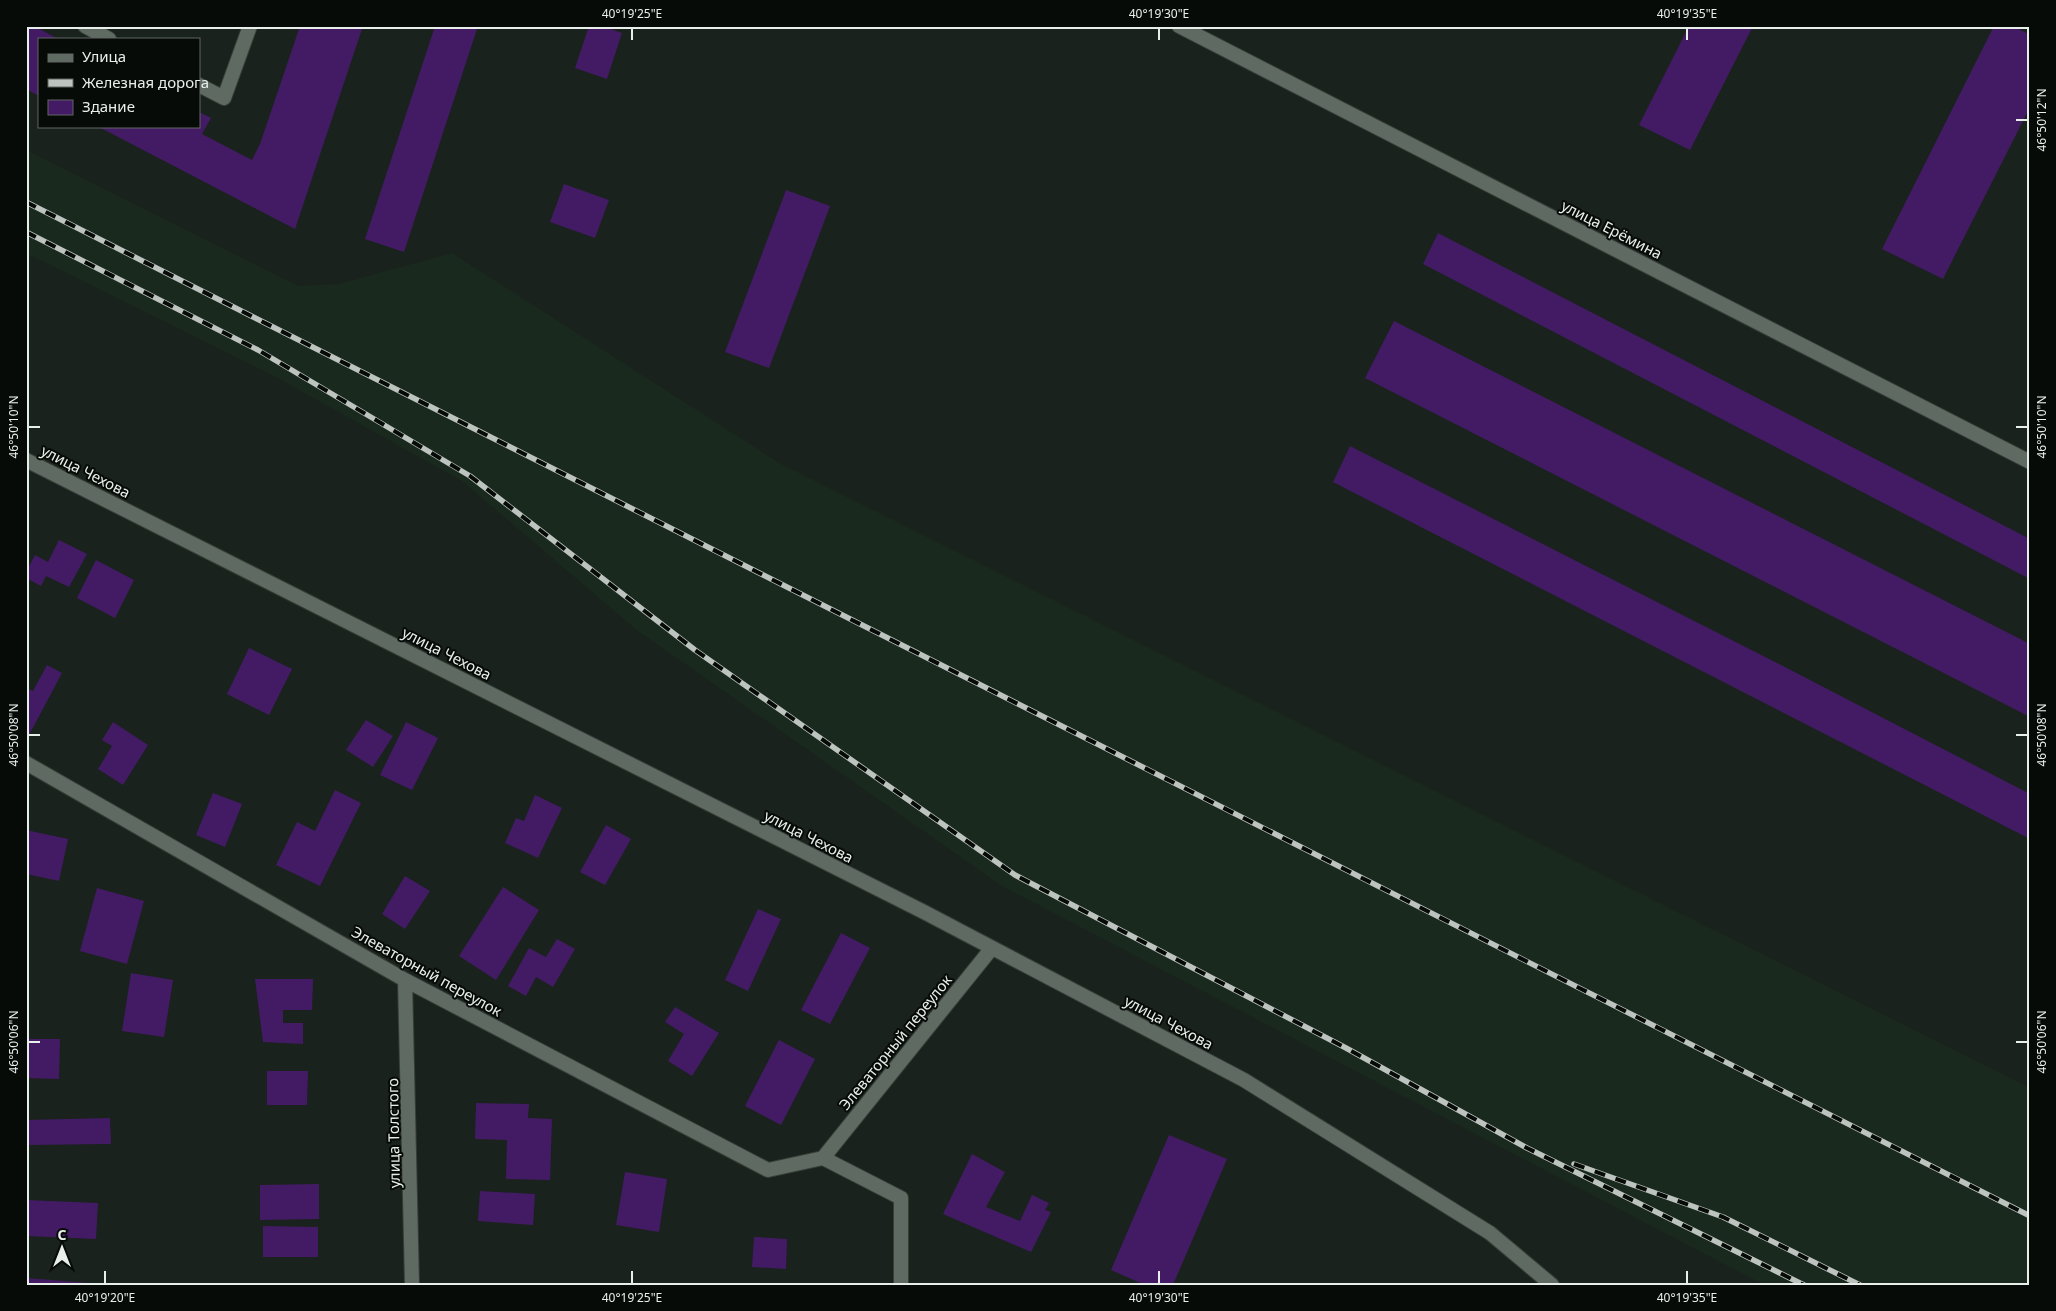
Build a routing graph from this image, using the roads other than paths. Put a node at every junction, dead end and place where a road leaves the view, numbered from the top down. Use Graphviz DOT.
graph roads {
  1 [pos="86,26"];
  2 [pos="250,26"];
  3 [pos="1179,26"];
  4 [pos="108,38"];
  5 [pos="200,86"];
  6 [pos="26,460"];
  7 [pos="2030,462"];
  8 [pos="26,762"];
  9 [pos="992,948"];
  10 [pos="406,980"];
  11 [pos="823,1158"];
  12 [pos="412,1285"];
  13 [pos="901,1285"];
  14 [pos="1552,1285"];
  1 -- 4 [label="street"];
  2 -- 5 [label="street"];
  3 -- 7 [label="street, улица Ерёмина"];
  6 -- 9 [label="street, улица Чехова"];
  8 -- 10 [label="street, Элеваторный переулок"];
  9 -- 11 [label="street, Элеваторный переулок"];
  9 -- 14 [label="street, улица Чехова"];
  10 -- 11 [label="street, Элеваторный переулок"];
  10 -- 12 [label="street, улица Толстого"];
  11 -- 13 [label="street"];
}
